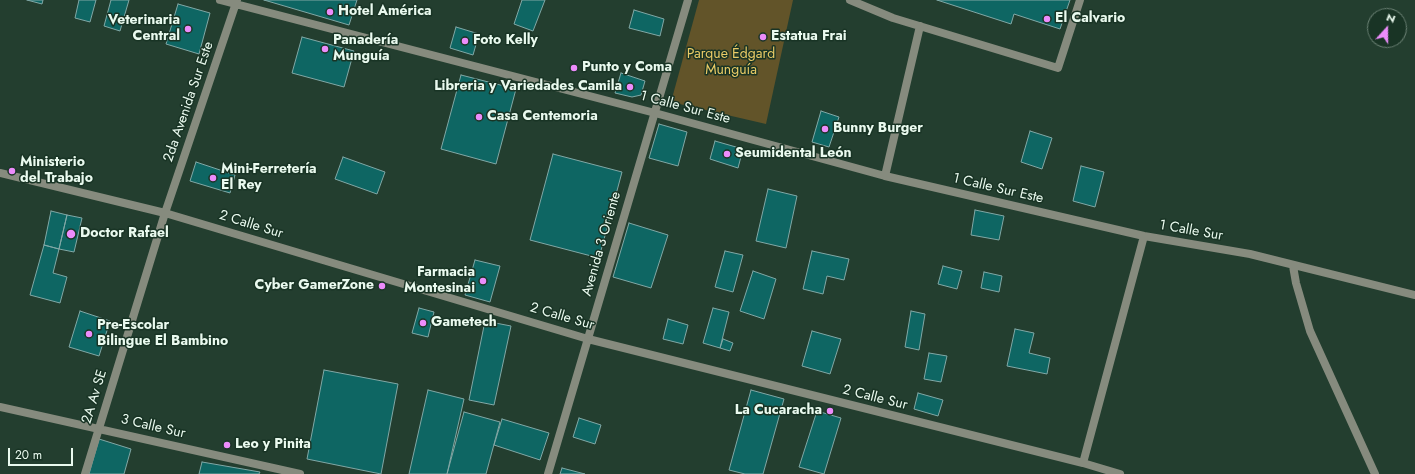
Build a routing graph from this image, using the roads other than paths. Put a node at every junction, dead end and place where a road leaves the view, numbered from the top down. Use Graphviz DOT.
graph roads {
  1 [pos="220,0"];
  2 [pos="688,0"];
  3 [pos="850,0"];
  4 [pos="1080,0"];
  5 [pos="236,2"];
  6 [pos="920,26"];
  7 [pos="655,113"];
  8 [pos="0,173"];
  9 [pos="885,176"];
  10 [pos="165,213"];
  11 [pos="1144,236"];
  12 [pos="1293,266"];
  13 [pos="1415,295"];
  14 [pos="588,339"];
  15 [pos="0,407"];
  16 [pos="99,428"];
  17 [pos="1083,463"];
  18 [pos="85,474"];
  19 [pos="300,474"];
  20 [pos="548,474"];
  21 [pos="1120,474"];
  22 [pos="1376,474"];
  1 -- 5 [label="street, 1 Calle Sur Este"];
  2 -- 7 [label="street, Avenida 3 Oriente"];
  3 -- 6 [label="street"];
  4 -- 6 [label="street"];
  5 -- 7 [label="street, 1 Calle Sur Este"];
  5 -- 10 [label="street, 2da Avenida Sur Este"];
  6 -- 9 [label="street"];
  7 -- 9 [label="street, 1 Calle Sur Este"];
  7 -- 14 [label="street, Avenida 3 Oriente"];
  8 -- 10 [label="street, 2 Calle Sur"];
  9 -- 11 [label="street, 1 Calle Sur Este"];
  10 -- 14 [label="street, 2 Calle Sur"];
  10 -- 16 [label="street, 2A Av SE"];
  11 -- 12 [label="street, 1 Calle Sur"];
  11 -- 17 [label="street, 1 Calle Sur"];
  12 -- 13 [label="street, 1 Calle Sur"];
  12 -- 22 [label="street"];
  14 -- 17 [label="street, 2 Calle Sur"];
  14 -- 20 [label="street, Avenida 3 Oriente"];
  15 -- 16 [label="street, 3 Calle Sur"];
  16 -- 18 [label="street, 2A Av SE"];
  16 -- 19 [label="street, 3 Calle Sur"];
  17 -- 21 [label="street, 2 Calle Sur"];
}
